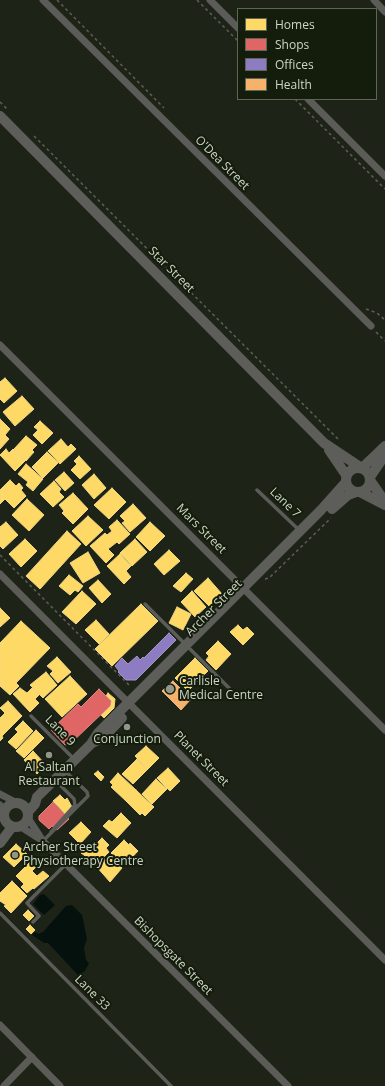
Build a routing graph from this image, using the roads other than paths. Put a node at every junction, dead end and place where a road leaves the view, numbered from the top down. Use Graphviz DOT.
graph roads {
  1 [pos="43,0"];
  2 [pos="210,0"];
  3 [pos="374,0"];
  4 [pos="385,12"];
  5 [pos="237,27"];
  6 [pos="309,100"];
  7 [pos="0,116"];
  8 [pos="385,176"];
  9 [pos="371,326"];
  10 [pos="0,345"];
  11 [pos="324,443"];
  12 [pos="385,446"];
  13 [pos="385,456"];
  14 [pos="361,468"];
  15 [pos="346,479"];
  16 [pos="370,479"];
  17 [pos="257,490"];
  18 [pos="358,492"];
  19 [pos="385,504"];
  20 [pos="300,531"];
  21 [pos="0,574"];
  22 [pos="245,590"];
  23 [pos="145,604"];
  24 [pos="188,647"];
  25 [pos="230,688"];
  26 [pos="131,704"];
  27 [pos="31,716"];
  28 [pos="385,730"];
  29 [pos="74,760"];
  30 [pos="64,770"];
  31 [pos="54,780"];
  32 [pos="0,794"];
  33 [pos="37,797"];
  34 [pos="19,803"];
  35 [pos="28,815"];
  36 [pos="2,816"];
  37 [pos="17,827"];
  38 [pos="51,833"];
  39 [pos="0,842"];
  40 [pos="43,842"];
  41 [pos="66,864"];
  42 [pos="0,914"];
  43 [pos="33,922"];
  44 [pos="385,960"];
  45 [pos="0,1025"];
  46 [pos="32,1057"];
  47 [pos="4,1086"];
  48 [pos="60,1086"];
  49 [pos="171,1086"];
  50 [pos="288,1086"];
  1 -- 9 [label="street, O'Dea Street"];
  2 -- 5 [label="street"];
  3 -- 4 [label="street"];
  6 -- 8 [label="street"];
  7 -- 11 [label="main road, Star Street"];
  10 -- 22 [label="street, Mars Street"];
  11 -- 14 [label="main road, Star Street"];
  11 -- 15 [label="main road, Star Street"];
  12 -- 14 [label="main road"];
  13 -- 16 [label="main road"];
  14 -- 15 [label="main road"];
  14 -- 16 [label="main road"];
  15 -- 18 [label="main road"];
  15 -- 20 [label="main road, Archer Street"];
  16 -- 18 [label="main road"];
  16 -- 19 [label="main road"];
  17 -- 20 [label="lane, Lane 7"];
  18 -- 19 [label="main road"];
  18 -- 22 [label="main road, Archer Street"];
  20 -- 22 [label="main road, Archer Street"];
  21 -- 26 [label="street, Planet Street"];
  22 -- 24 [label="main road, Archer Street"];
  22 -- 28 [label="street, Mars Street"];
  23 -- 24 [label="lane"];
  24 -- 25 [label="lane"];
  24 -- 26 [label="main road, Archer Street"];
  26 -- 29 [label="main road, Archer Street"];
  26 -- 44 [label="street, Planet Street"];
  27 -- 29 [label="lane, Lane 9"];
  29 -- 30 [label="main road, Archer Street"];
  30 -- 31 [label="main road, Archer Street"];
  30 -- 38 [label="lane"];
  31 -- 33 [label="main road, Archer Street"];
  31 -- 38 [label="lane"];
  32 -- 34 [label="street"];
  33 -- 34 [label="main road, Archer Street"];
  33 -- 35 [label="main road, Archer Street"];
  34 -- 35 [label="main road"];
  34 -- 36 [label="main road, Archer Street"];
  35 -- 37 [label="main road, Archer Street"];
  35 -- 40 [label="street, Bishopsgate Street"];
  36 -- 37 [label="main road"];
  37 -- 39 [label="main road"];
  37 -- 40 [label="street, Bishopsgate Street"];
  38 -- 40 [label="lane"];
  40 -- 41 [label="street, Bishopsgate Street"];
  41 -- 43 [label="lane"];
  41 -- 50 [label="street, Bishopsgate Street"];
  42 -- 49 [label="lane, Lane 33"];
  45 -- 46 [label="street"];
  46 -- 47 [label="street"];
  46 -- 48 [label="street"];
}
